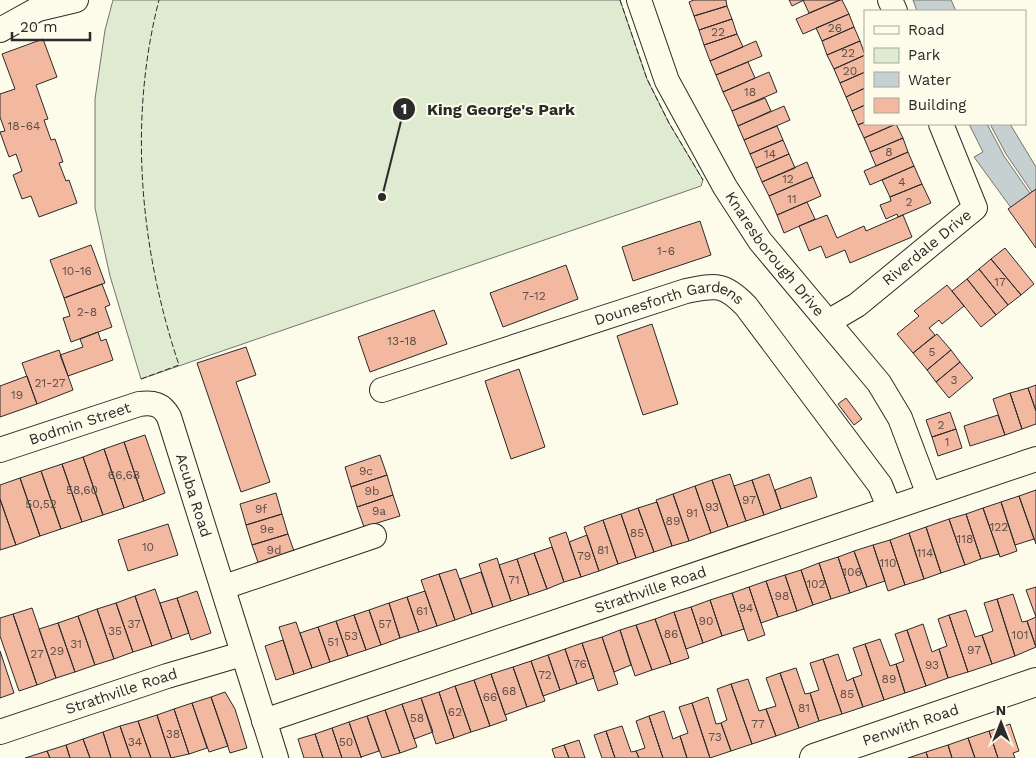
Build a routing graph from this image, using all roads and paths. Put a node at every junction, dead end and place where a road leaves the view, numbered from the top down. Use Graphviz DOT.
graph roads {
  1 [pos="76,0"];
  2 [pos="639,0"];
  3 [pos="37,4"];
  4 [pos="0,30"];
  5 [pos="941,125"];
  6 [pos="828,322"];
  7 [pos="382,390"];
  8 [pos="159,405"];
  9 [pos="0,450"];
  10 [pos="1036,459"];
  11 [pos="929,495"];
  12 [pos="889,507"];
  13 [pos="374,536"];
  14 [pos="224,587"];
  15 [pos="242,654"];
  16 [pos="1036,682"];
  17 [pos="264,721"];
  18 [pos="0,732"];
  19 [pos="276,758"];
  20 [pos="814,758"];
  1 -- 3 [label="street"];
  2 -- 6 [label="street, Knaresborough Drive"];
  3 -- 4 [label="street"];
  5 -- 6 [label="street, Riverdale Drive"];
  6 -- 11 [label="street, Knaresborough Drive"];
  7 -- 12 [label="street, Dounesforth Gardens"];
  8 -- 9 [label="street, Bodmin Street"];
  8 -- 14 [label="street, Acuba Road"];
  10 -- 11 [label="street, Strathville Road"];
  11 -- 12 [label="street, Strathville Road"];
  12 -- 17 [label="street, Strathville Road"];
  13 -- 14 [label="street"];
  14 -- 15 [label="street, Acuba Road"];
  15 -- 17 [label="street, Acuba Road"];
  15 -- 18 [label="street, Strathville Road"];
  16 -- 20 [label="street, Penwith Road"];
  17 -- 19 [label="street, Acuba Road"];
}
